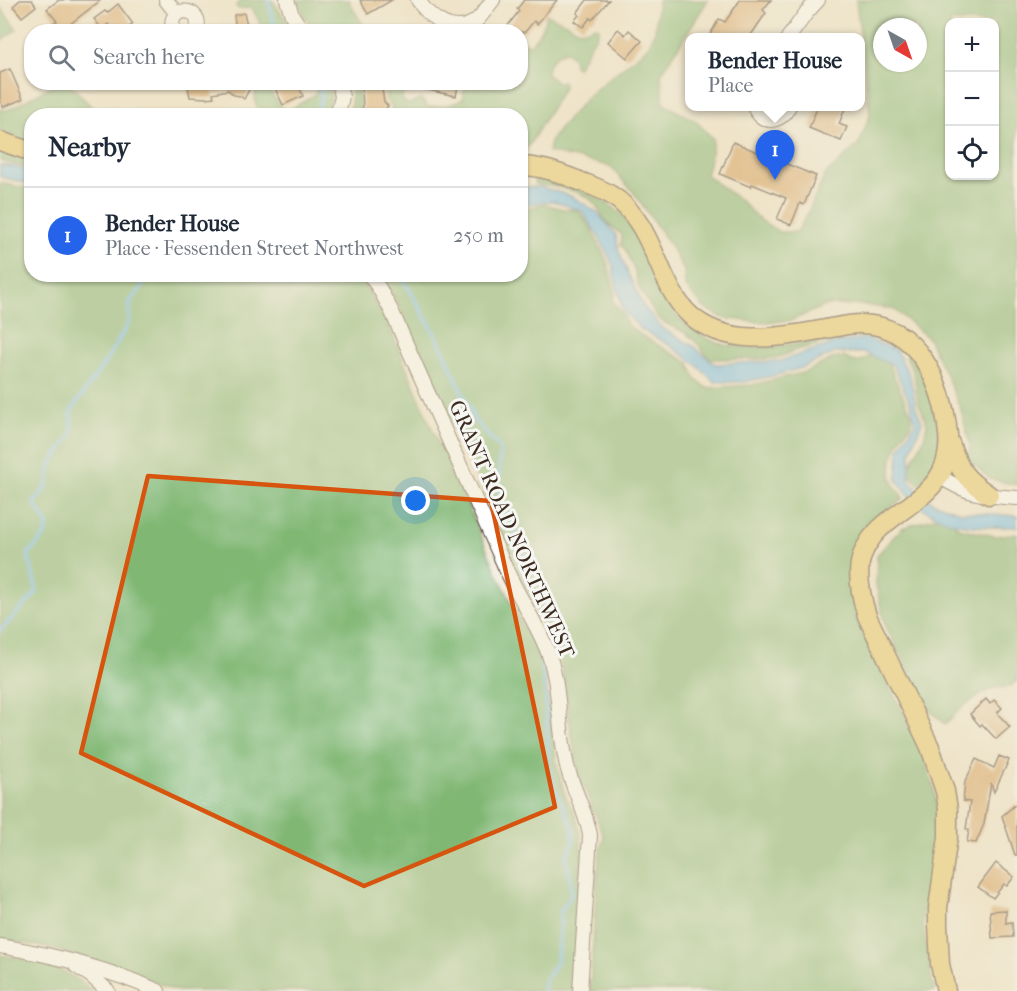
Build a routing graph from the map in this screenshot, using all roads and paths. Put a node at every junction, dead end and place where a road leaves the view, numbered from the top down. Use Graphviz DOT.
graph roads {
  1 [pos="166,0"];
  2 [pos="287,0"];
  3 [pos="418,0"];
  4 [pos="493,0"];
  5 [pos="818,0"];
  6 [pos="177,14"];
  7 [pos="171,24"];
  8 [pos="198,24"];
  9 [pos="298,24"];
  10 [pos="441,24"];
  11 [pos="470,24"];
  12 [pos="792,33"];
  13 [pos="341,90"];
  14 [pos="339,108"];
  15 [pos="756,111"];
  16 [pos="786,111"];
  17 [pos="0,141"];
  18 [pos="24,149"];
  19 [pos="528,166"];
  20 [pos="375,282"];
  21 [pos="948,439"];
  22 [pos="940,476"];
  23 [pos="989,495"];
  24 [pos="1017,498"];
  25 [pos="0,946"];
  26 [pos="69,961"];
  27 [pos="108,991"];
  28 [pos="158,991"];
  29 [pos="580,991"];
  30 [pos="946,991"];
  1 -- 6 [label="street"];
  2 -- 9 [label="street"];
  3 -- 10 [label="street"];
  4 -- 11 [label="street"];
  5 -- 12 [label="street"];
  6 -- 7 [label="street"];
  6 -- 8 [label="street"];
  13 -- 14 [label="street"];
  15 -- 16 [label="street"];
  17 -- 18 [label="main road"];
  19 -- 21 [label="main road"];
  20 -- 29 [label="street, GRANT ROAD NORTHWEST"];
  21 -- 22 [label="main road"];
  21 -- 23 [label="main road"];
  22 -- 23 [label="street"];
  22 -- 30 [label="main road"];
  23 -- 24 [label="street"];
  25 -- 26 [label="street"];
  26 -- 27 [label="street"];
  26 -- 28 [label="street"];
}
